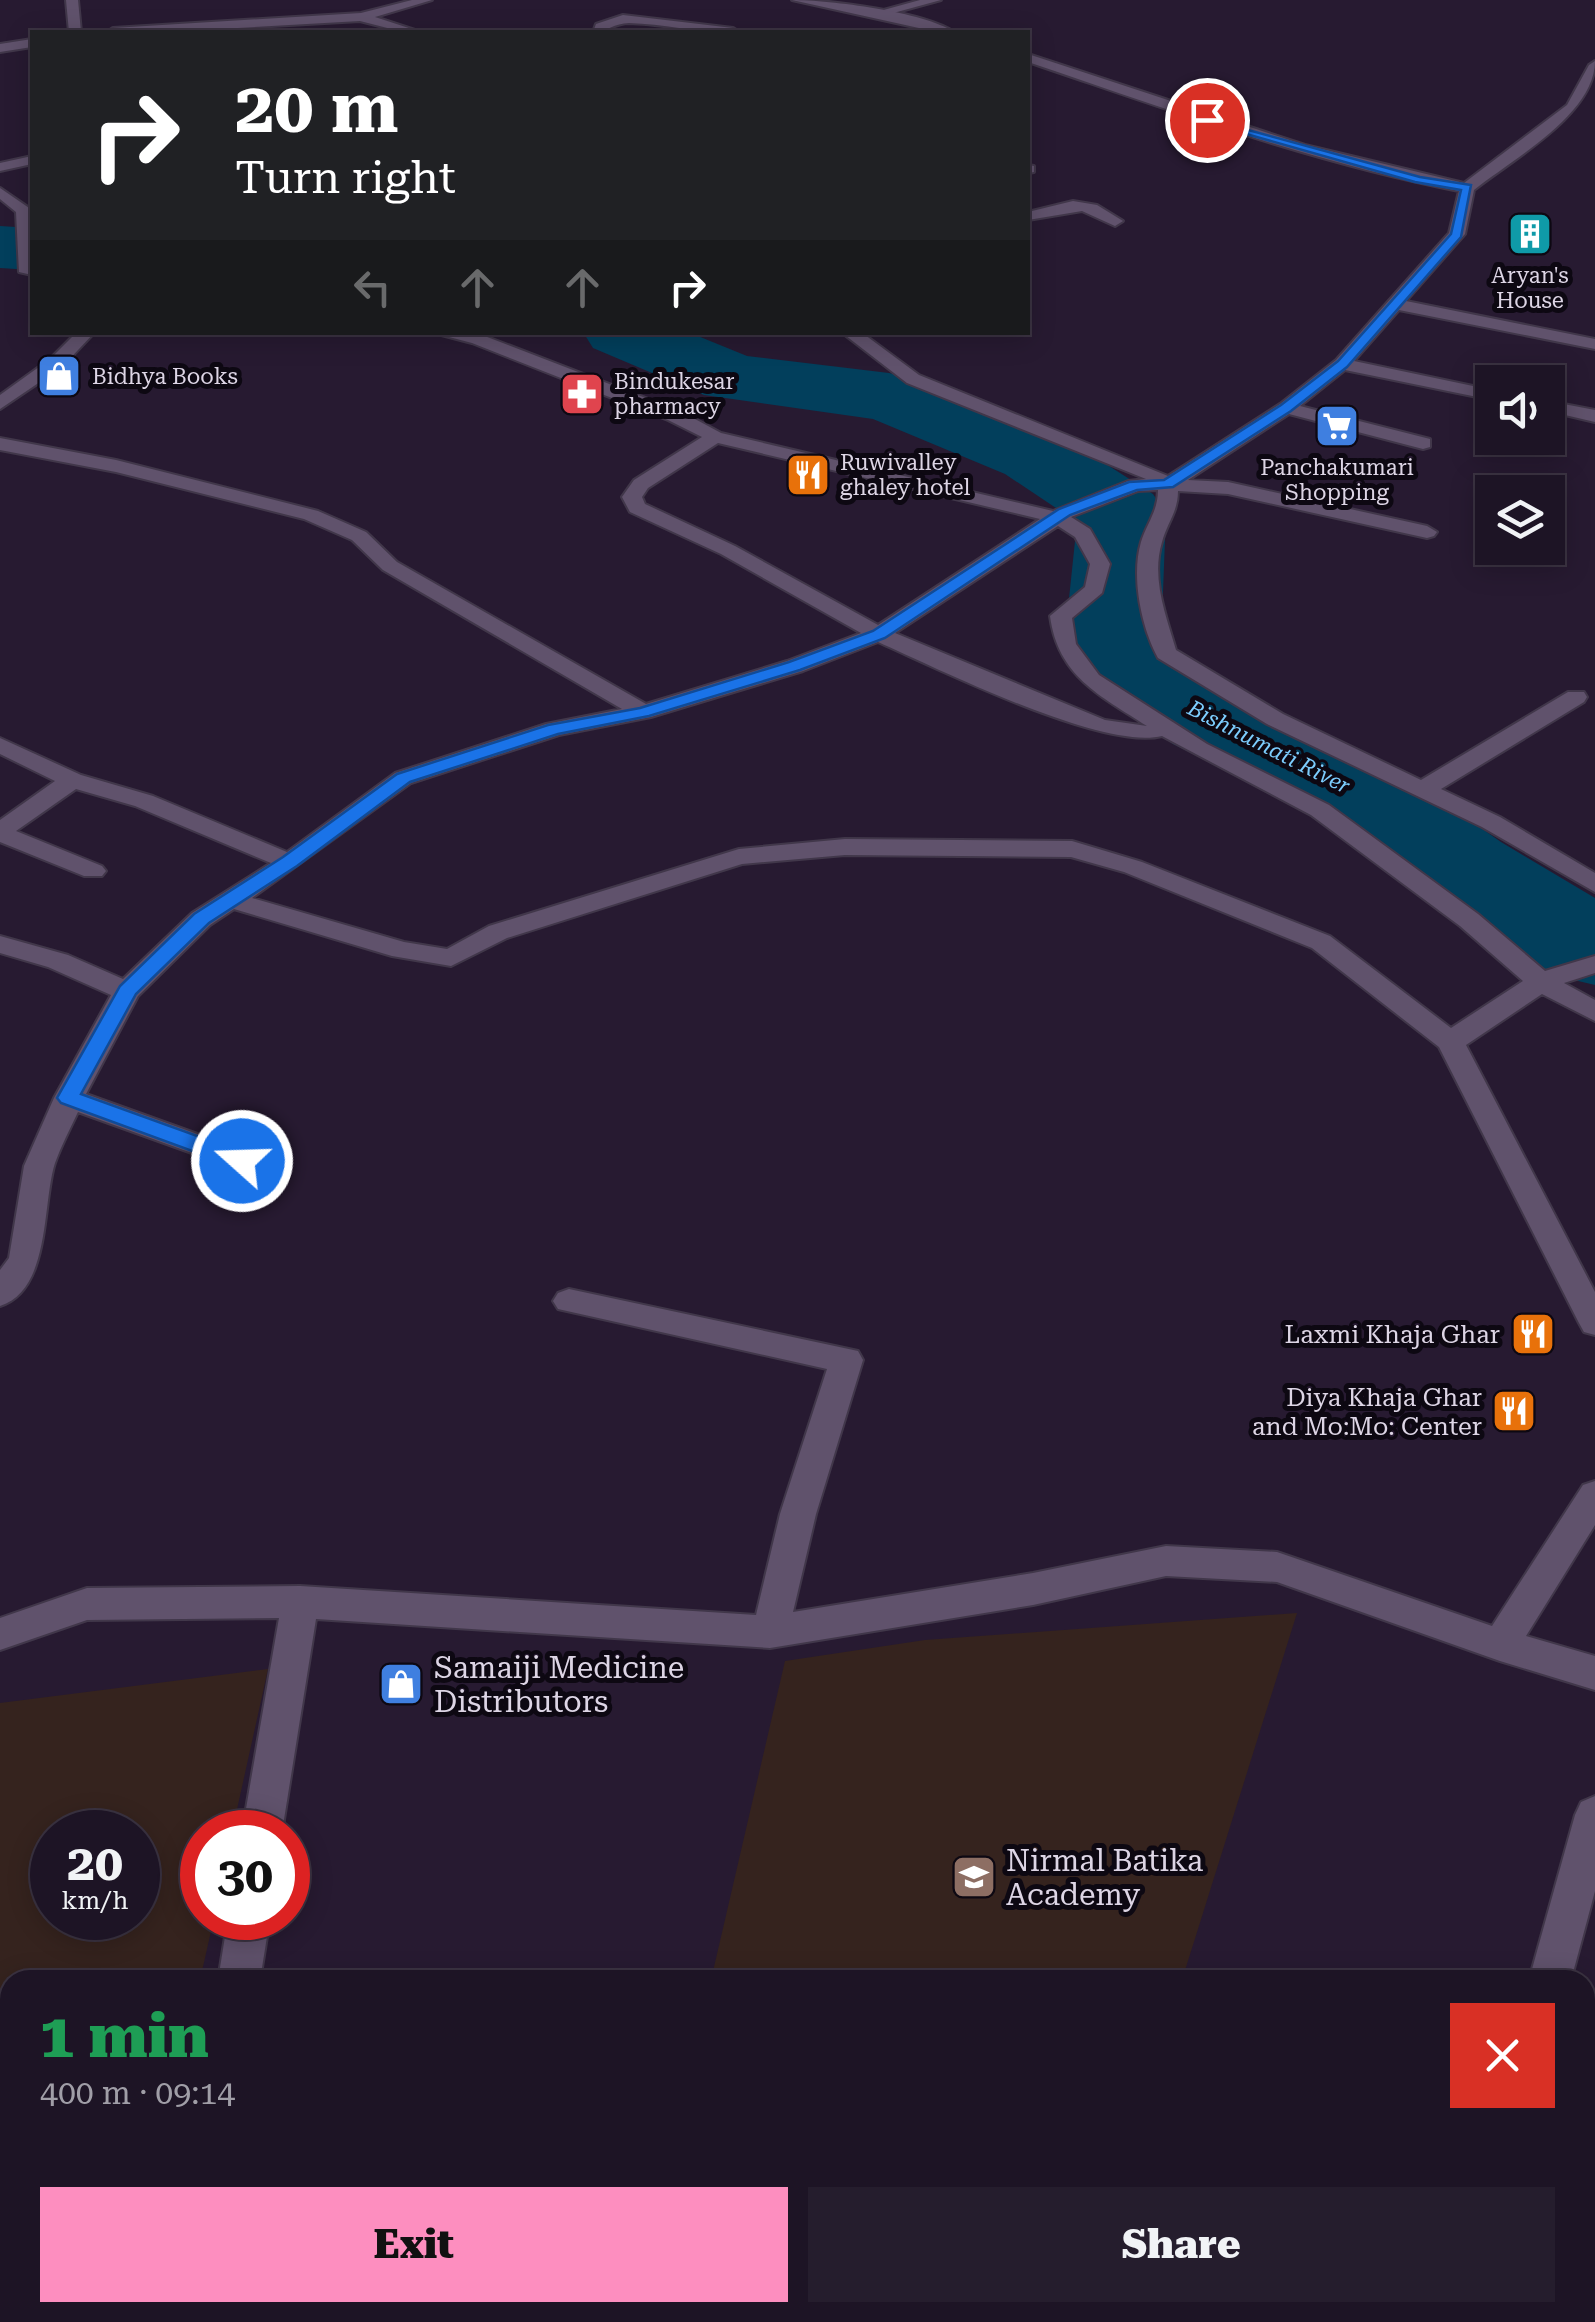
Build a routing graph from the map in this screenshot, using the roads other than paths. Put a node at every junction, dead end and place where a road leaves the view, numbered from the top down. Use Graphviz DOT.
graph roads {
  1 [pos="72,0"];
  2 [pos="426,0"];
  3 [pos="798,0"];
  4 [pos="935,0"];
  5 [pos="260,6"];
  6 [pos="875,14"];
  7 [pos="361,17"];
  8 [pos="246,26"];
  9 [pos="75,30"];
  10 [pos="157,30"];
  11 [pos="407,30"];
  12 [pos="599,30"];
  13 [pos="715,30"];
  14 [pos="940,30"];
  15 [pos="30,44"];
  16 [pos="0,48"];
  17 [pos="1030,59"];
  18 [pos="1595,65"];
  19 [pos="30,160"];
  20 [pos="0,167"];
  21 [pos="1467,188"];
  22 [pos="0,192"];
  23 [pos="28,209"];
  24 [pos="1030,216"];
  25 [pos="1115,221"];
  26 [pos="29,230"];
  27 [pos="25,268"];
  28 [pos="1395,304"];
  29 [pos="85,335"];
  30 [pos="454,335"];
  31 [pos="853,335"];
  32 [pos="1595,344"];
  33 [pos="1342,364"];
  34 [pos="1475,391"];
  35 [pos="0,404"];
  36 [pos="1286,408"];
  37 [pos="1565,410"];
  38 [pos="1595,416"];
  39 [pos="714,438"];
  40 [pos="1423,443"];
  41 [pos="0,444"];
  42 [pos="1168,484"];
  43 [pos="1062,515"];
  44 [pos="1426,532"];
  45 [pos="879,634"];
  46 [pos="1576,697"];
  47 [pos="643,712"];
  48 [pos="1168,728"];
  49 [pos="0,745"];
  50 [pos="72,780"];
  51 [pos="1423,790"];
  52 [pos="0,832"];
  53 [pos="290,862"];
  54 [pos="92,871"];
  55 [pos="1595,884"];
  56 [pos="228,900"];
  57 [pos="0,944"];
  58 [pos="1583,969"];
  59 [pos="1541,982"];
  60 [pos="127,991"];
  61 [pos="1595,1012"];
  62 [pos="1450,1042"];
  63 [pos="68,1098"];
  64 [pos="242,1161"];
  65 [pos="12,1256"];
  66 [pos="0,1294"];
  67 [pos="570,1301"];
  68 [pos="1595,1323"];
  69 [pos="1595,1496"];
  70 [pos="300,1602"];
  71 [pos="770,1632"];
  72 [pos="0,1634"];
  73 [pos="1500,1645"];
  74 [pos="1595,1674"];
  75 [pos="266,1810"];
  76 [pos="1595,1815"];
  77 [pos="245,1940"];
  78 [pos="240,1970"];
  79 [pos="1553,1970"];
  1 -- 9 [label="street"];
  2 -- 7 [label="street"];
  3 -- 6 [label="street"];
  4 -- 6 [label="street"];
  5 -- 8 [label="street"];
  6 -- 14 [label="street"];
  7 -- 8 [label="street"];
  7 -- 11 [label="street"];
  8 -- 10 [label="street"];
  12 -- 13 [label="street"];
  15 -- 16 [label="street"];
  17 -- 21 [label="street"];
  18 -- 21 [label="street"];
  19 -- 20 [label="street"];
  21 -- 28 [label="street"];
  22 -- 23 [label="street"];
  23 -- 26 [label="street"];
  24 -- 25 [label="street"];
  26 -- 27 [label="street"];
  28 -- 32 [label="street"];
  28 -- 33 [label="street"];
  29 -- 35 [label="street"];
  30 -- 39 [label="street"];
  31 -- 42 [label="street"];
  33 -- 34 [label="street"];
  33 -- 36 [label="street"];
  36 -- 40 [label="street"];
  36 -- 42 [label="street"];
  37 -- 38 [label="street"];
  39 -- 43 [label="street"];
  39 -- 45 [label="street"];
  41 -- 47 [label="street"];
  42 -- 43 [label="street"];
  42 -- 44 [label="street"];
  42 -- 51 [label="street"];
  43 -- 45 [label="street"];
  43 -- 48 [label="street"];
  45 -- 47 [label="street"];
  45 -- 48 [label="street"];
  46 -- 51 [label="street"];
  47 -- 53 [label="street"];
  48 -- 59 [label="street"];
  49 -- 50 [label="street"];
  50 -- 52 [label="street"];
  50 -- 53 [label="street"];
  51 -- 55 [label="street"];
  52 -- 54 [label="street"];
  53 -- 56 [label="street"];
  56 -- 60 [label="street"];
  56 -- 62 [label="street"];
  57 -- 60 [label="street"];
  58 -- 59 [label="street"];
  59 -- 61 [label="street"];
  59 -- 62 [label="street"];
  60 -- 63 [label="street"];
  62 -- 68 [label="street"];
  63 -- 64 [label="street"];
  63 -- 65 [label="street"];
  65 -- 66 [label="street"];
  67 -- 71 [label="street"];
  69 -- 73 [label="street"];
  70 -- 71 [label="street"];
  70 -- 72 [label="street"];
  70 -- 75 [label="street"];
  71 -- 73 [label="street"];
  73 -- 74 [label="street"];
  76 -- 79 [label="street"];
  77 -- 78 [label="street"];
}
